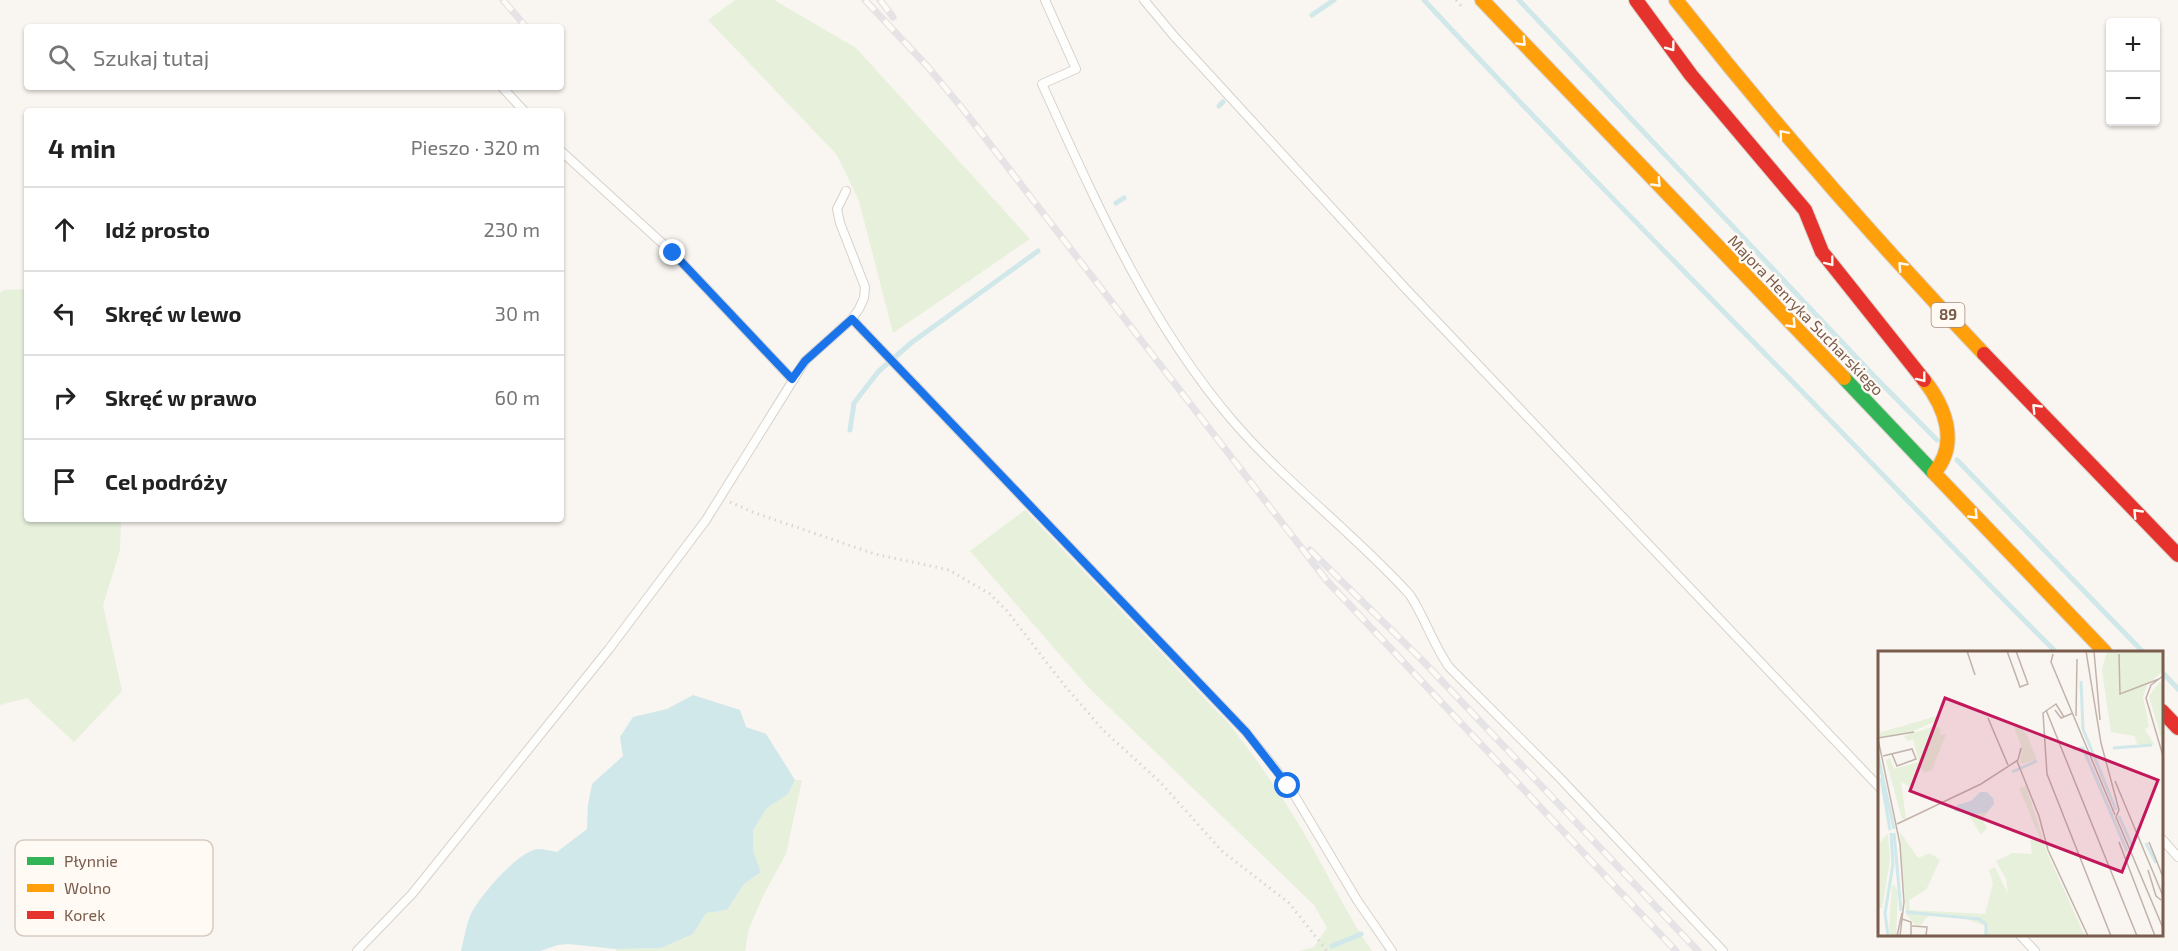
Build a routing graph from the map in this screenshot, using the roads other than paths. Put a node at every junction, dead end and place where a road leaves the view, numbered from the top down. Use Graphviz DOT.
graph roads {
  1 [pos="1045,0"];
  2 [pos="1144,0"];
  3 [pos="1482,0"];
  4 [pos="1636,0"];
  5 [pos="1676,0"];
  6 [pos="505,90"];
  7 [pos="521,108"];
  8 [pos="564,154"];
  9 [pos="846,191"];
  10 [pos="852,319"];
  11 [pos="792,379"];
  12 [pos="1934,473"];
  13 [pos="2178,555"];
  14 [pos="2104,651"];
  15 [pos="2163,712"];
  16 [pos="2178,728"];
  17 [pos="1878,786"];
  18 [pos="2163,840"];
  19 [pos="2178,857"];
  20 [pos="2021,936"];
  21 [pos="357,951"];
  22 [pos="1392,951"];
  23 [pos="1724,951"];
  24 [pos="2035,951"];
  1 -- 23 [label="lane"];
  2 -- 17 [label="lane"];
  3 -- 12 [label="main road, Majora Henryka Sucharskiego, one-way"];
  4 -- 12 [label="main road, one-way"];
  13 -- 5 [label="main road, 89, one-way"];
  6 -- 7 [label="lane"];
  8 -- 11 [label="lane"];
  9 -- 10 [label="lane"];
  10 -- 11 [label="lane"];
  10 -- 22 [label="lane"];
  11 -- 21 [label="lane"];
  12 -- 14 [label="main road, Majora Henryka Sucharskiego, one-way"];
  15 -- 16 [label="main road"];
  18 -- 19 [label="lane"];
  20 -- 24 [label="lane"];
}
